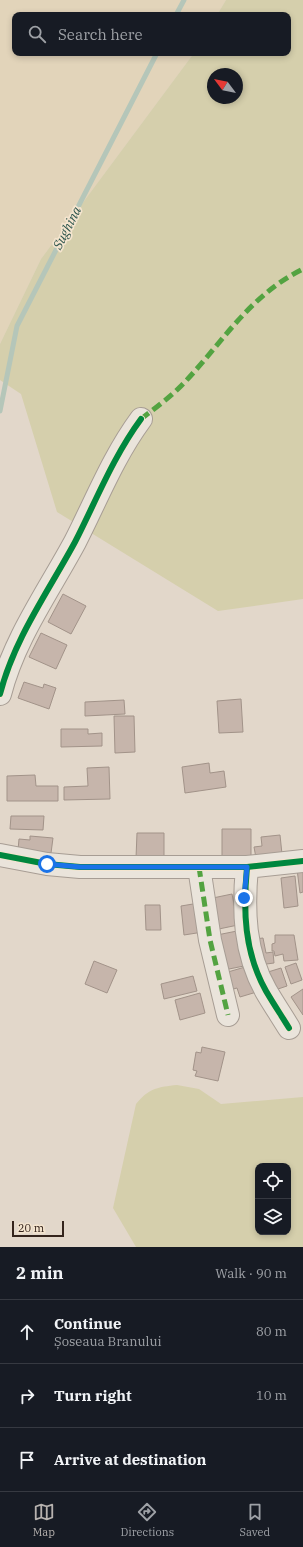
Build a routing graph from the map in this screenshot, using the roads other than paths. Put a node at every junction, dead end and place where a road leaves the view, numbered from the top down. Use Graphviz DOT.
graph roads {
  1 [pos="141,420"];
  2 [pos="0,694"];
  3 [pos="0,855"];
  4 [pos="303,861"];
  5 [pos="199,867"];
  6 [pos="247,867"];
  7 [pos="228,1015"];
  8 [pos="289,1028"];
  1 -- 2 [label="street"];
  3 -- 5 [label="street"];
  4 -- 6 [label="street"];
  5 -- 6 [label="street"];
  5 -- 7 [label="street"];
  6 -- 8 [label="street"];
}
